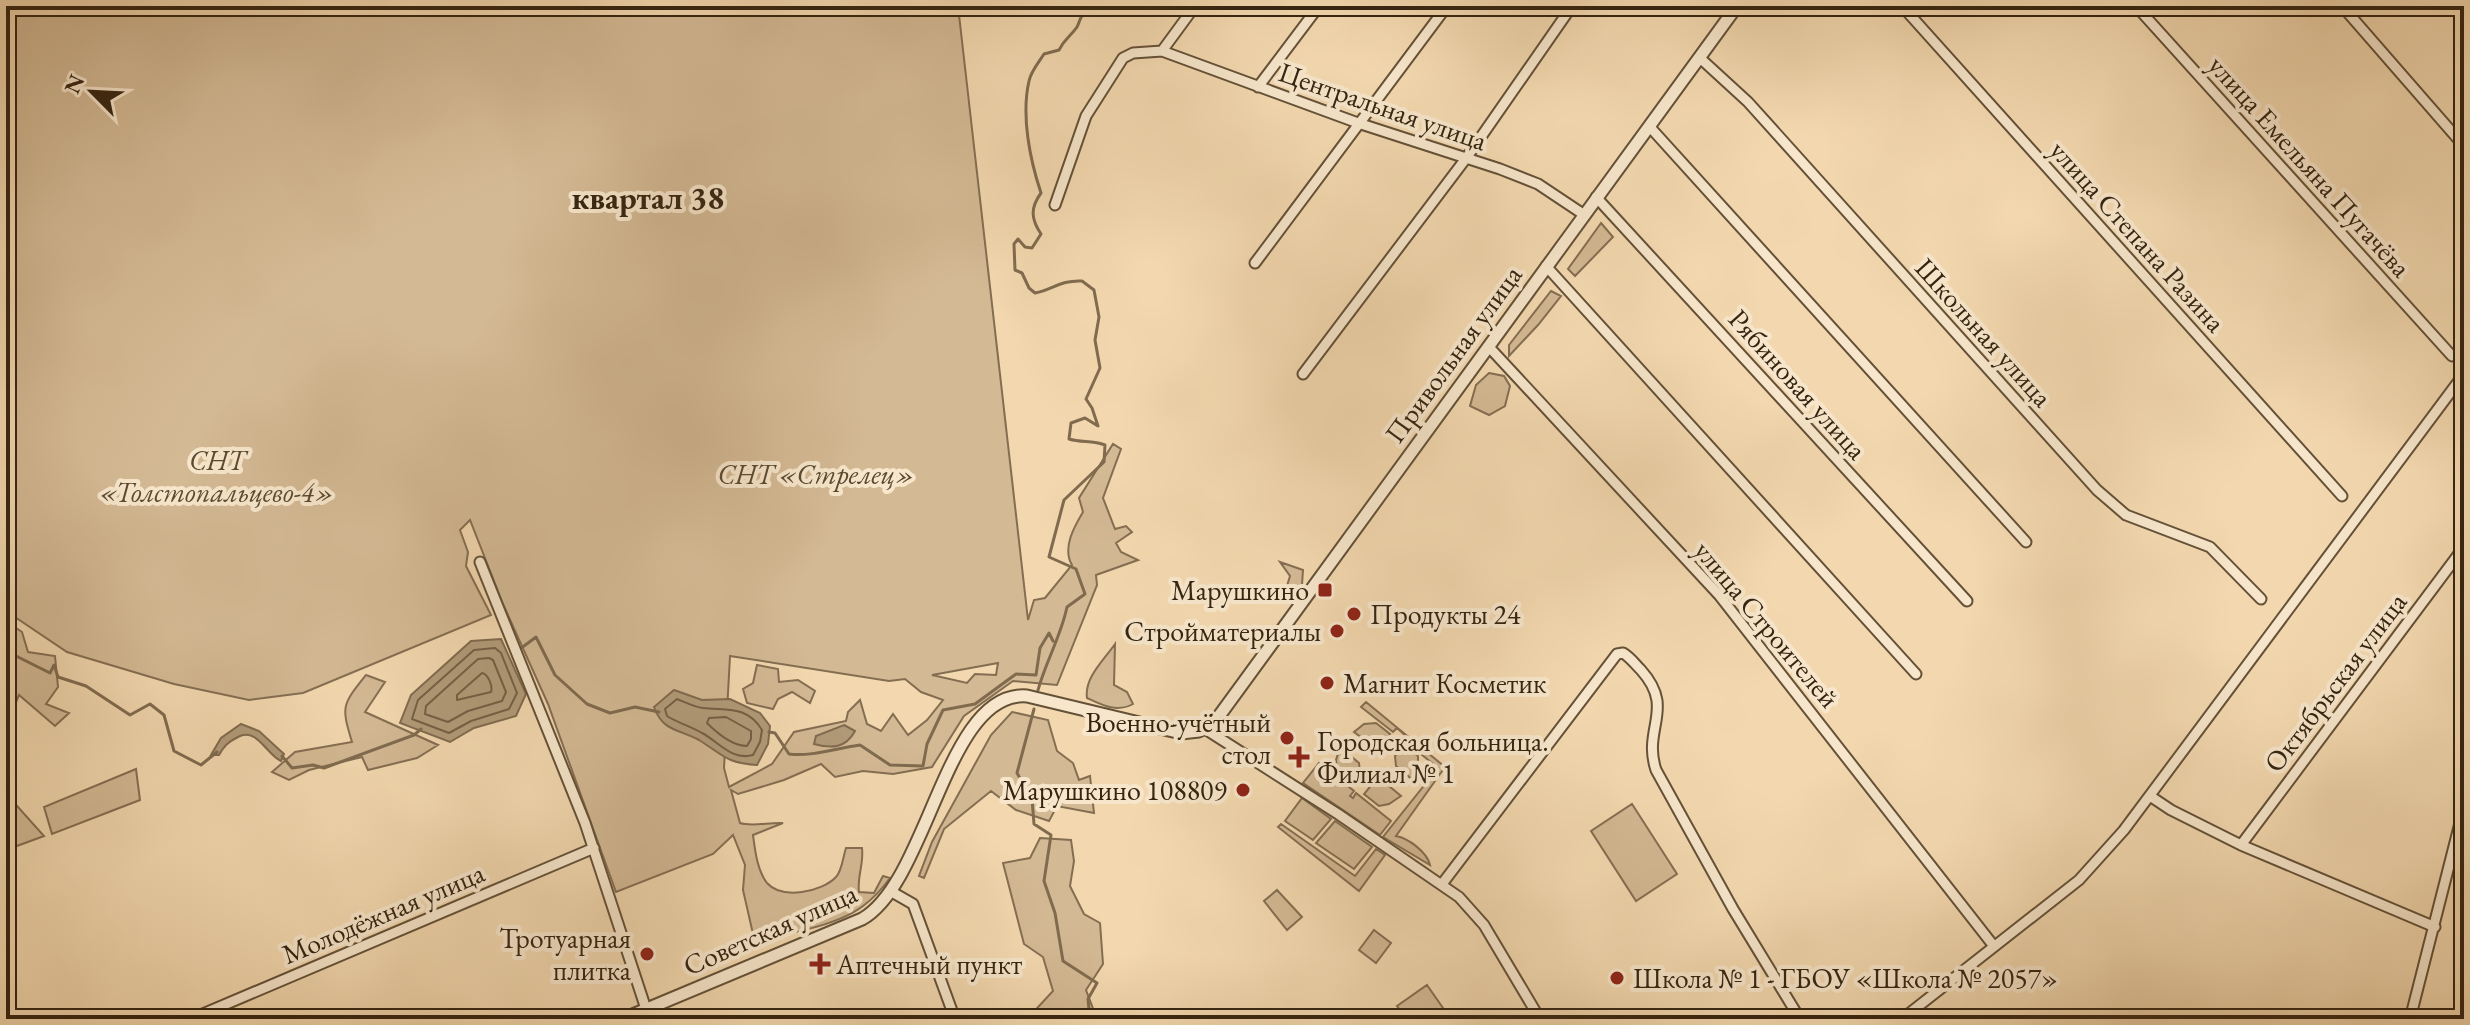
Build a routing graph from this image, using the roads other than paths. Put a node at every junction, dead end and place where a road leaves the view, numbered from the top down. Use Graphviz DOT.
graph roads {
  1 [pos="1195,6"];
  2 [pos="1319,6"];
  3 [pos="1447,6"];
  4 [pos="1572,6"];
  5 [pos="1737,6"];
  6 [pos="1902,6"];
  7 [pos="2136,6"];
  8 [pos="2342,6"];
  9 [pos="1162,51"];
  10 [pos="1700,58"];
  11 [pos="1258,87"];
  12 [pos="1358,123"];
  13 [pos="1649,126"];
  14 [pos="2464,146"];
  15 [pos="1467,157"];
  16 [pos="1596,197"];
  17 [pos="1055,205"];
  18 [pos="1583,214"];
  19 [pos="1255,263"];
  20 [pos="1546,266"];
  21 [pos="1489,347"];
  22 [pos="2452,356"];
  23 [pos="1303,374"];
  24 [pos="2464,374"];
  25 [pos="2342,496"];
  26 [pos="2026,542"];
  27 [pos="2464,547"];
  28 [pos="480,562"];
  29 [pos="2261,599"];
  30 [pos="1967,601"];
  31 [pos="1916,674"];
  32 [pos="1205,729"];
  33 [pos="2150,796"];
  34 [pos="2464,807"];
  35 [pos="2241,845"];
  36 [pos="594,848"];
  37 [pos="1442,884"];
  38 [pos="892,892"];
  39 [pos="2435,927"];
  40 [pos="1993,945"];
  41 [pos="646,1009"];
  42 [pos="191,1019"];
  43 [pos="623,1019"];
  44 [pos="955,1019"];
  45 [pos="1540,1019"];
  46 [pos="1800,1019"];
  47 [pos="1902,1019"];
  48 [pos="2410,1019"];
  1 -- 9 [label="street"];
  2 -- 11 [label="street"];
  3 -- 12 [label="street"];
  4 -- 15 [label="street"];
  5 -- 10 [label="street, Привольная улица"];
  6 -- 25 [label="street, улица Степана Разина"];
  7 -- 22 [label="street, улица Емельяна Пугачёва"];
  8 -- 14 [label="street"];
  9 -- 11 [label="street, Центральная улица"];
  9 -- 17 [label="street"];
  10 -- 13 [label="street, Привольная улица"];
  10 -- 29 [label="street, Школьная улица"];
  11 -- 12 [label="street, Центральная улица"];
  12 -- 15 [label="street, Центральная улица"];
  12 -- 19 [label="street"];
  13 -- 16 [label="street, Привольная улица"];
  13 -- 26 [label="street"];
  15 -- 18 [label="street, Центральная улица"];
  15 -- 23 [label="street"];
  16 -- 18 [label="street, Привольная улица"];
  16 -- 30 [label="street, Рябиновая улица"];
  18 -- 20 [label="street, Привольная улица"];
  20 -- 21 [label="street, Привольная улица"];
  20 -- 31 [label="street"];
  21 -- 32 [label="street, Привольная улица"];
  21 -- 40 [label="street, улица Строителей"];
  24 -- 33 [label="street"];
  27 -- 35 [label="street, Октябрьская улица"];
  28 -- 36 [label="street"];
  32 -- 37 [label="street"];
  32 -- 38 [label="street, Советская улица"];
  33 -- 35 [label="street"];
  33 -- 40 [label="street"];
  34 -- 39 [label="street"];
  35 -- 39 [label="street"];
  36 -- 41 [label="street"];
  36 -- 42 [label="street, Молодёжная улица"];
  37 -- 45 [label="street"];
  37 -- 46 [label="street"];
  38 -- 41 [label="street, Советская улица"];
  38 -- 44 [label="street"];
  39 -- 48 [label="street"];
  40 -- 47 [label="street"];
  41 -- 43 [label="street, Советская улица"];
}
